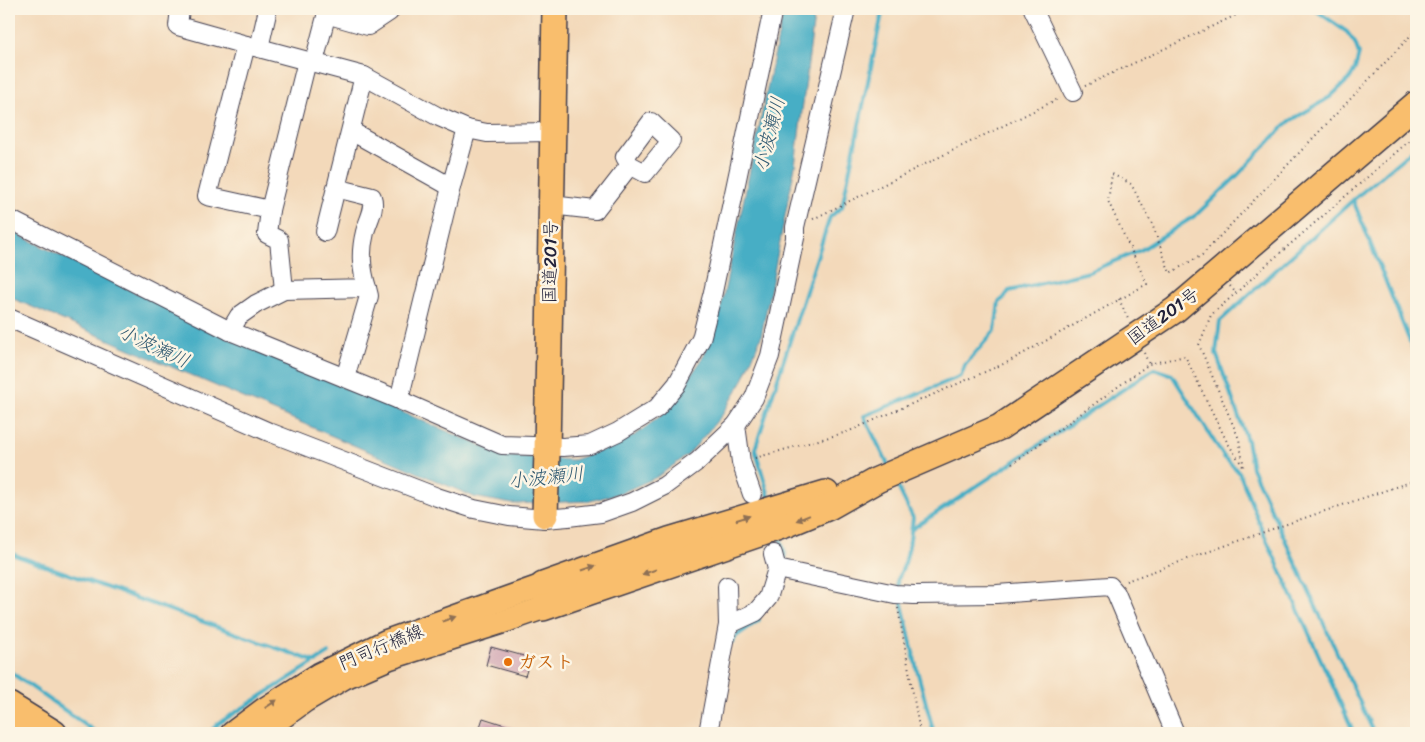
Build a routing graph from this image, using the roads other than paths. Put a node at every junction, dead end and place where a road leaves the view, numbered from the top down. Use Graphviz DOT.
graph roads {
  1 [pos="180,9"];
  2 [pos="268,9"];
  3 [pos="389,9"];
  4 [pos="555,9"];
  5 [pos="773,9"];
  6 [pos="846,9"];
  7 [pos="1033,9"];
  8 [pos="327,11"];
  9 [pos="252,46"];
  10 [pos="310,61"];
  11 [pos="364,76"];
  12 [pos="1072,92"];
  13 [pos="1416,104"];
  14 [pos="467,129"];
  15 [pos="351,131"];
  16 [pos="552,132"];
  17 [pos="630,165"];
  18 [pos="451,187"];
  19 [pos="336,188"];
  20 [pos="551,205"];
  21 [pos="270,210"];
  22 [pos="9,219"];
  23 [pos="325,232"];
  24 [pos="367,288"];
  25 [pos="284,290"];
  26 [pos="9,318"];
  27 [pos="230,330"];
  28 [pos="346,378"];
  29 [pos="399,400"];
  30 [pos="736,425"];
  31 [pos="547,449"];
  32 [pos="752,494"];
  33 [pos="545,515"];
  34 [pos="727,586"];
  35 [pos="543,597"];
  36 [pos="728,625"];
  37 [pos="9,705"];
  38 [pos="9,728"];
  39 [pos="17,733"];
  40 [pos="54,733"];
  41 [pos="232,733"];
  42 [pos="261,733"];
  43 [pos="708,733"];
  44 [pos="1175,733"];
  1 -- 9 [label="street"];
  2 -- 9 [label="street"];
  3 -- 8 [label="street"];
  4 -- 16 [label="highway, 国道201号"];
  5 -- 31 [label="street"];
  6 -- 30 [label="street"];
  7 -- 12 [label="street"];
  8 -- 10 [label="street"];
  9 -- 10 [label="street"];
  9 -- 21 [label="street"];
  10 -- 11 [label="street"];
  10 -- 21 [label="street"];
  11 -- 14 [label="street"];
  11 -- 15 [label="street"];
  13 -- 35 [label="highway, 国道201号"];
  14 -- 16 [label="street"];
  14 -- 18 [label="street"];
  15 -- 18 [label="street"];
  15 -- 19 [label="street"];
  16 -- 20 [label="highway, 国道201号"];
  17 -- 20 [label="street"];
  18 -- 29 [label="street"];
  19 -- 23 [label="street"];
  19 -- 24 [label="street"];
  20 -- 31 [label="highway, 国道201号"];
  21 -- 25 [label="street"];
  22 -- 27 [label="street"];
  24 -- 25 [label="street"];
  24 -- 28 [label="street"];
  25 -- 27 [label="street"];
  26 -- 30 [label="street"];
  27 -- 28 [label="street"];
  28 -- 29 [label="street"];
  29 -- 31 [label="street"];
  30 -- 32 [label="street"];
  31 -- 33 [label="highway, 国道201号"];
  34 -- 36 [label="street"];
  41 -- 35 [label="main road, 門司行橋線, one-way"];
  35 -- 42 [label="main road, 門司行橋線"];
  36 -- 43 [label="street"];
  36 -- 44 [label="street"];
  37 -- 40 [label="highway"];
  38 -- 39 [label="highway"];
}
